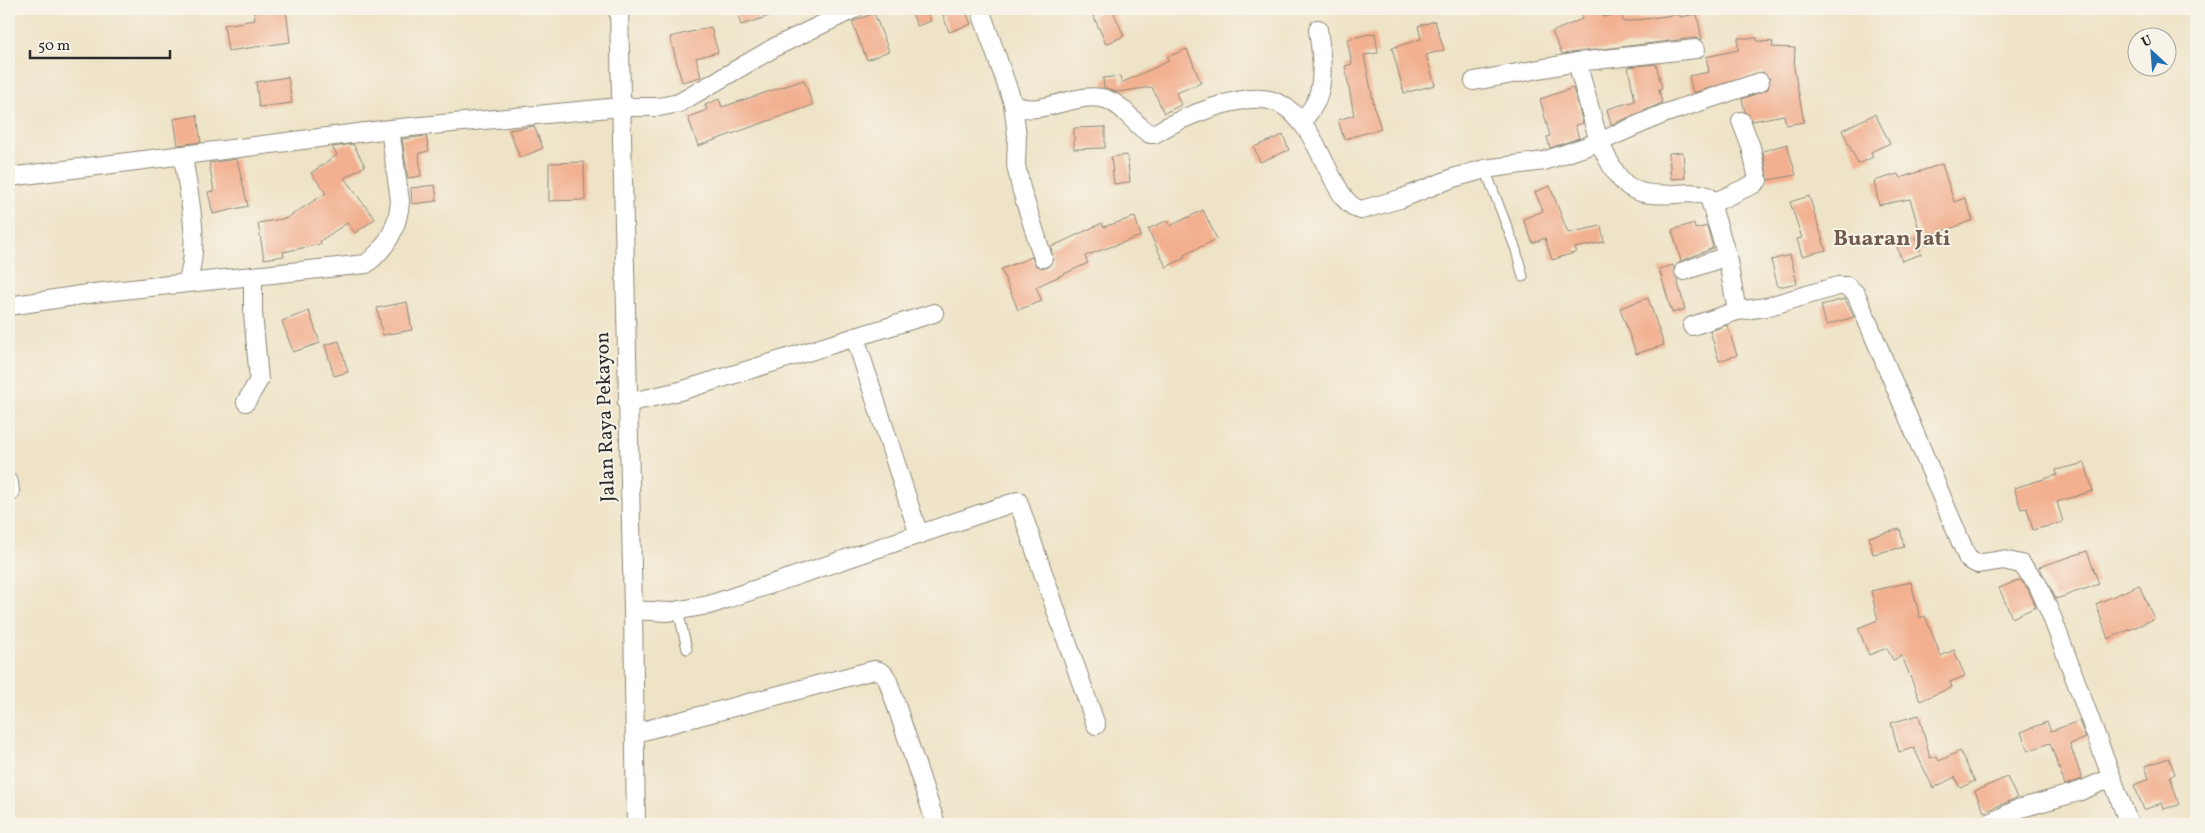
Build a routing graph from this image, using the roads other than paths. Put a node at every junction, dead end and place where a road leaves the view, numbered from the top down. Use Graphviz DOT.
graph roads {
  1 [pos="619,9"];
  2 [pos="854,9"];
  3 [pos="980,9"];
  4 [pos="1318,29"];
  5 [pos="1696,49"];
  6 [pos="1577,62"];
  7 [pos="1474,81"];
  8 [pos="1760,82"];
  9 [pos="1013,103"];
  10 [pos="625,108"];
  11 [pos="1741,121"];
  12 [pos="1302,122"];
  13 [pos="390,129"];
  14 [pos="1599,142"];
  15 [pos="183,156"];
  16 [pos="1484,169"];
  17 [pos="9,177"];
  18 [pos="1713,203"];
  19 [pos="1728,256"];
  20 [pos="1043,258"];
  21 [pos="1684,271"];
  22 [pos="253,276"];
  23 [pos="1523,277"];
  24 [pos="187,283"];
  25 [pos="9,306"];
  26 [pos="1737,311"];
  27 [pos="934,313"];
  28 [pos="1692,326"];
  29 [pos="855,337"];
  30 [pos="246,402"];
  31 [pos="627,403"];
  32 [pos="919,535"];
  33 [pos="633,610"];
  34 [pos="678,610"];
  35 [pos="687,648"];
  36 [pos="1096,726"];
  37 [pos="635,733"];
  38 [pos="2111,778"];
  39 [pos="636,824"];
  40 [pos="936,824"];
  41 [pos="1988,824"];
  42 [pos="2129,824"];
  1 -- 10 [label="street, Jalan Raya Pekayon"];
  2 -- 10 [label="street"];
  3 -- 9 [label="street"];
  4 -- 12 [label="street"];
  5 -- 6 [label="street"];
  6 -- 7 [label="street"];
  6 -- 14 [label="street"];
  8 -- 14 [label="street"];
  9 -- 12 [label="street"];
  9 -- 20 [label="street"];
  10 -- 13 [label="street"];
  10 -- 31 [label="street, Jalan Raya Pekayon"];
  11 -- 18 [label="street"];
  12 -- 16 [label="street"];
  13 -- 15 [label="street"];
  13 -- 22 [label="street"];
  14 -- 16 [label="street"];
  14 -- 18 [label="street"];
  15 -- 17 [label="street"];
  15 -- 24 [label="street"];
  16 -- 23 [label="lane"];
  18 -- 19 [label="street"];
  19 -- 21 [label="street"];
  19 -- 26 [label="street"];
  22 -- 24 [label="street"];
  22 -- 30 [label="street"];
  24 -- 25 [label="street"];
  26 -- 28 [label="street"];
  26 -- 38 [label="street"];
  27 -- 29 [label="street"];
  29 -- 31 [label="street"];
  29 -- 32 [label="street"];
  31 -- 33 [label="street, Jalan Raya Pekayon"];
  32 -- 34 [label="street"];
  32 -- 36 [label="street"];
  33 -- 34 [label="street"];
  33 -- 37 [label="street, Jalan Raya Pekayon"];
  34 -- 35 [label="lane"];
  37 -- 39 [label="street, Jalan Raya Pekayon"];
  37 -- 40 [label="street"];
  38 -- 41 [label="street"];
  38 -- 42 [label="street"];
}
